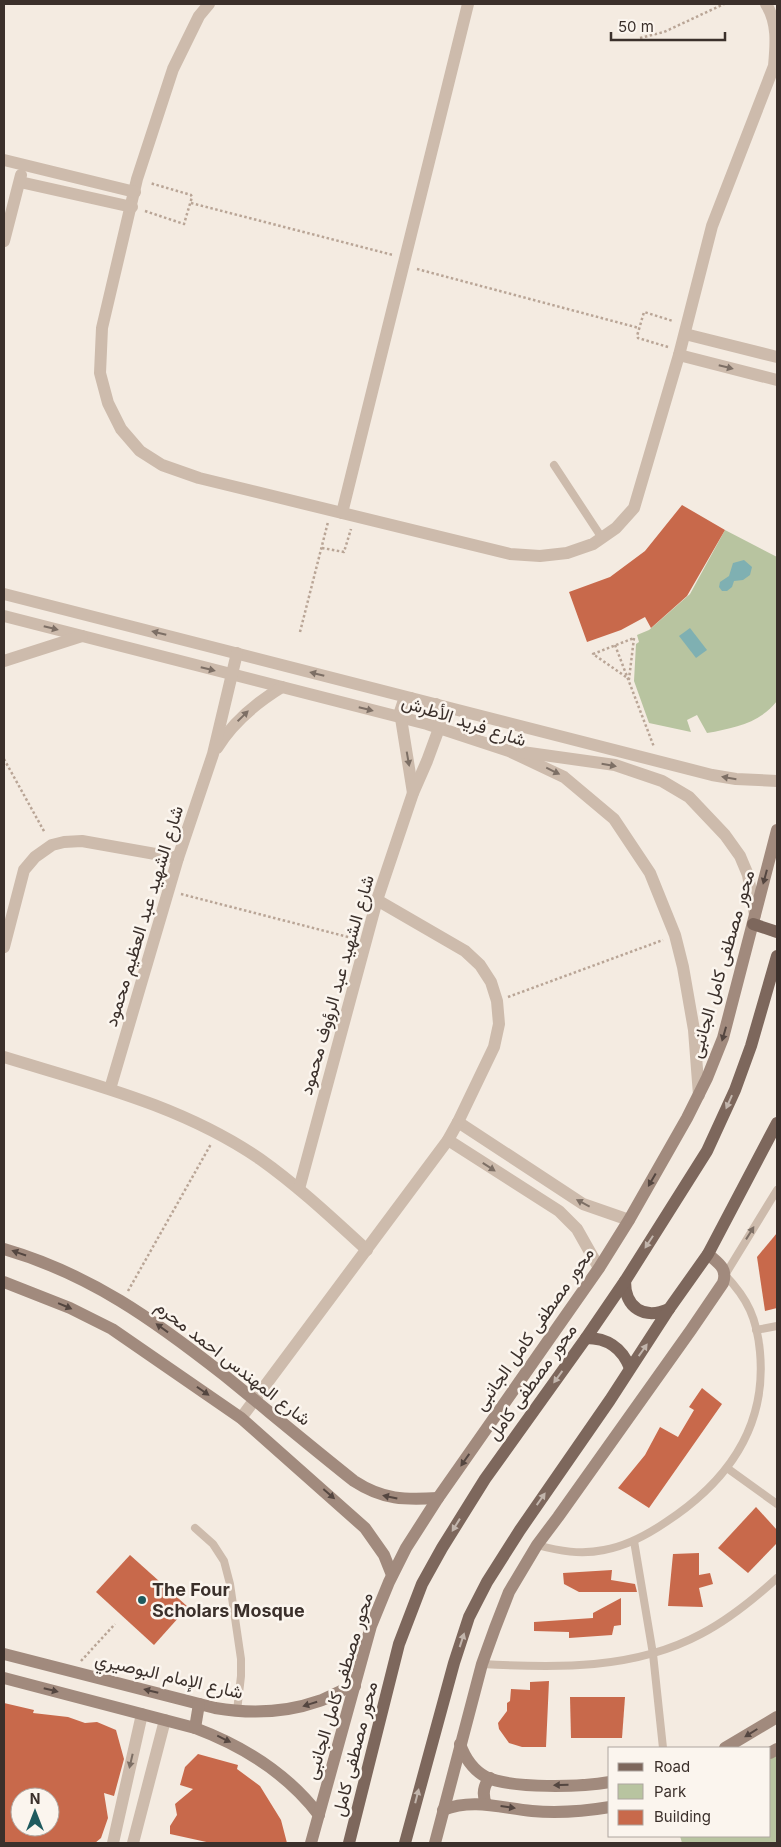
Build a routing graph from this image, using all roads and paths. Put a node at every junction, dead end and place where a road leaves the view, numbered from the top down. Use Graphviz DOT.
graph roads {
  1 [pos="209,4"];
  2 [pos="468,4"];
  3 [pos="724,4"];
  4 [pos="766,4"];
  5 [pos="640,38"];
  6 [pos="4,160"];
  7 [pos="23,165"];
  8 [pos="20,182"];
  9 [pos="136,186"];
  10 [pos="191,203"];
  11 [pos="132,207"];
  12 [pos="4,241"];
  13 [pos="404,262"];
  14 [pos="639,328"];
  15 [pos="686,329"];
  16 [pos="680,353"];
  17 [pos="777,358"];
  18 [pos="777,380"];
  19 [pos="554,466"];
  20 [pos="343,513"];
  21 [pos="602,538"];
  22 [pos="322,548"];
  23 [pos="4,594"];
  24 [pos="4,616"];
  25 [pos="300,632"];
  26 [pos="82,636"];
  27 [pos="615,645"];
  28 [pos="237,653"];
  29 [pos="4,661"];
  30 [pos="232,674"];
  31 [pos="629,679"];
  32 [pos="282,687"];
  33 [pos="411,698"];
  34 [pos="436,704"];
  35 [pos="400,717"];
  36 [pos="439,728"];
  37 [pos="509,751"];
  38 [pos="213,754"];
  39 [pos="4,759"];
  40 [pos="659,761"];
  41 [pos="777,781"];
  42 [pos="413,793"];
  43 [pos="777,830"];
  44 [pos="52,845"];
  45 [pos="178,858"];
  46 [pos="168,891"];
  47 [pos="377,900"];
  48 [pos="754,919"];
  49 [pos="777,932"];
  50 [pos="675,935"];
  51 [pos="366,941"];
  52 [pos="4,947"];
  53 [pos="777,956"];
  54 [pos="497,1001"];
  55 [pos="4,1057"];
  56 [pos="110,1089"];
  57 [pos="699,1095"];
  58 [pos="458,1122"];
  59 [pos="777,1123"];
  60 [pos="216,1133"];
  61 [pos="448,1140"];
  62 [pos="299,1188"];
  63 [pos="777,1190"];
  64 [pos="629,1220"];
  65 [pos="4,1249"];
  66 [pos="367,1250"];
  67 [pos="708,1254"];
  68 [pos="599,1268"];
  69 [pos="725,1275"];
  70 [pos="625,1281"];
  71 [pos="4,1282"];
  72 [pos="122,1301"];
  73 [pos="669,1309"];
  74 [pos="777,1326"];
  75 [pos="756,1330"];
  76 [pos="586,1338"];
  77 [pos="630,1368"];
  78 [pos="255,1400"];
  79 [pos="241,1418"];
  80 [pos="727,1468"];
  81 [pos="438,1498"];
  82 [pos="777,1504"];
  83 [pos="195,1528"];
  84 [pos="634,1541"];
  85 [pos="536,1545"];
  86 [pos="392,1575"];
  87 [pos="777,1578"];
  88 [pos="115,1624"];
  89 [pos="4,1654"];
  90 [pos="653,1654"];
  91 [pos="482,1664"];
  92 [pos="71,1671"];
  93 [pos="4,1678"];
  94 [pos="355,1686"];
  95 [pos="199,1704"];
  96 [pos="237,1711"];
  97 [pos="142,1714"];
  98 [pos="777,1717"];
  99 [pos="165,1720"];
  100 [pos="195,1728"];
  101 [pos="460,1744"];
  102 [pos="662,1747"];
  103 [pos="726,1747"];
  104 [pos="490,1778"];
  105 [pos="608,1782"];
  106 [pos="486,1804"];
  107 [pos="608,1807"];
  108 [pos="443,1810"];
  109 [pos="319,1815"];
  110 [pos="113,1843"];
  111 [pos="134,1843"];
  112 [pos="311,1843"];
  113 [pos="349,1843"];
  114 [pos="405,1843"];
  115 [pos="435,1843"];
  1 -- 9 [label="street"];
  2 -- 13 [label="street"];
  3 -- 5 [label="path"];
  4 -- 15 [label="street"];
  6 -- 7 [label="street"];
  7 -- 8 [label="street"];
  7 -- 9 [label="street"];
  8 -- 11 [label="street"];
  8 -- 12 [label="street"];
  9 -- 10 [label="path"];
  9 -- 11 [label="street"];
  10 -- 11 [label="path"];
  10 -- 13 [label="path"];
  11 -- 20 [label="street"];
  13 -- 14 [label="path"];
  13 -- 20 [label="street"];
  14 -- 15 [label="path"];
  14 -- 16 [label="path"];
  15 -- 16 [label="street"];
  15 -- 17 [label="street"];
  16 -- 18 [label="street, one-way"];
  16 -- 21 [label="street"];
  19 -- 21 [label="lane"];
  20 -- 21 [label="street"];
  20 -- 22 [label="path"];
  20 -- 22 [label="path"];
  22 -- 25 [label="path"];
  28 -- 23 [label="street, شارع فريد الأطرش, one-way"];
  24 -- 26 [label="street, شارع فريد الأطرش, one-way"];
  26 -- 29 [label="street"];
  26 -- 30 [label="street, شارع فريد الأطرش, one-way"];
  27 -- 31 [label="path"];
  27 -- 31 [label="path"];
  27 -- 31 [label="path"];
  28 -- 30 [label="street, شارع الشهيد عبد العظيم محمود"];
  33 -- 28 [label="street, شارع فريد الأطرش, one-way"];
  30 -- 32 [label="street, شارع فريد الأطرش"];
  30 -- 38 [label="street, شارع الشهيد عبد العظيم محمود"];
  31 -- 40 [label="path"];
  32 -- 35 [label="street, شارع فريد الأطرش, one-way"];
  38 -- 32 [label="street, شارع الشهيد عبد العظيم محمود, one-way"];
  33 -- 34 [label="street, شارع فريد الأطرش"];
  33 -- 35 [label="street"];
  34 -- 36 [label="street, شارع الشهيد عبد الرؤوف محمود"];
  34 -- 40 [label="street, شارع فريد الأطرش"];
  35 -- 36 [label="street, شارع فريد الأطرش"];
  35 -- 42 [label="street, شارع الشهيد عبد الرؤوف محمود, one-way"];
  36 -- 37 [label="street, شارع فريد الأطرش"];
  36 -- 42 [label="street, شارع الشهيد عبد الرؤوف محمود"];
  37 -- 48 [label="street, one-way"];
  37 -- 50 [label="street, شارع فريد الأطرش, one-way"];
  38 -- 45 [label="street, شارع الشهيد عبد العظيم محمود"];
  39 -- 44 [label="path"];
  41 -- 40 [label="street, شارع فريد الأطرش, one-way"];
  42 -- 47 [label="street, شارع الشهيد عبد الرؤوف محمود"];
  43 -- 48 [label="street, محور مصطفى كامل الجانبى, one-way"];
  44 -- 45 [label="street"];
  44 -- 52 [label="street"];
  45 -- 46 [label="street, شارع الشهيد عبد العظيم محمود"];
  46 -- 51 [label="path"];
  46 -- 56 [label="street, شارع الشهيد عبد العظيم محمود"];
  47 -- 51 [label="street, شارع الشهيد عبد الرؤوف محمود"];
  47 -- 54 [label="street"];
  48 -- 49 [label="main road"];
  48 -- 57 [label="street, محور مصطفى كامل الجانبى, one-way"];
  50 -- 54 [label="path"];
  50 -- 57 [label="street, شارع فريد الأطرش"];
  51 -- 62 [label="street, شارع الشهيد عبد الرؤوف محمود"];
  53 -- 70 [label="main road, محور مصطفى كامل, one-way"];
  54 -- 58 [label="street"];
  55 -- 56 [label="street"];
  56 -- 60 [label="street"];
  57 -- 64 [label="street, محور مصطفى كامل الجانبى, one-way"];
  58 -- 61 [label="street"];
  64 -- 58 [label="street, one-way"];
  59 -- 67 [label="main road"];
  60 -- 62 [label="street"];
  60 -- 72 [label="path"];
  61 -- 66 [label="street"];
  61 -- 68 [label="street, one-way"];
  62 -- 66 [label="street"];
  69 -- 63 [label="lane, one-way"];
  64 -- 68 [label="street, محور مصطفى كامل الجانبى"];
  72 -- 65 [label="street, شارع المهندس احمد محرم, one-way"];
  66 -- 78 [label="street"];
  67 -- 69 [label="street"];
  67 -- 73 [label="main road"];
  68 -- 81 [label="street, محور مصطفى كامل الجانبى, one-way"];
  69 -- 75 [label="lane"];
  69 -- 85 [label="street"];
  70 -- 73 [label="main road"];
  70 -- 76 [label="main road, محور مصطفى كامل"];
  71 -- 79 [label="street, one-way"];
  78 -- 72 [label="street, شارع المهندس احمد محرم, one-way"];
  77 -- 73 [label="main road, one-way"];
  74 -- 75 [label="lane"];
  75 -- 80 [label="lane"];
  76 -- 77 [label="main road"];
  76 -- 113 [label="main road, محور مصطفى كامل, one-way"];
  114 -- 77 [label="main road, one-way"];
  78 -- 79 [label="street"];
  81 -- 78 [label="street, شارع المهندس احمد محرم, one-way"];
  79 -- 86 [label="street, one-way"];
  80 -- 82 [label="lane"];
  80 -- 84 [label="lane"];
  81 -- 86 [label="street, محور مصطفى كامل الجانبى"];
  83 -- 96 [label="lane"];
  84 -- 85 [label="lane"];
  84 -- 90 [label="lane"];
  85 -- 91 [label="street"];
  86 -- 94 [label="street, محور مصطفى كامل الجانبى"];
  87 -- 90 [label="lane"];
  88 -- 92 [label="path"];
  89 -- 92 [label="street, شارع الإمام البوصيري"];
  90 -- 91 [label="lane"];
  90 -- 102 [label="lane"];
  91 -- 101 [label="street"];
  95 -- 92 [label="street, شارع الإمام البوصيري, one-way"];
  93 -- 97 [label="street, one-way"];
  94 -- 96 [label="street, شارع الإمام البوصيري, one-way"];
  94 -- 109 [label="street, محور مصطفى كامل الجانبى"];
  95 -- 96 [label="street, شارع الإمام البوصيري"];
  95 -- 100 [label="street"];
  97 -- 99 [label="street"];
  97 -- 110 [label="street, one-way"];
  98 -- 103 [label="street, one-way"];
  99 -- 100 [label="street"];
  99 -- 111 [label="street"];
  100 -- 109 [label="street, one-way"];
  101 -- 104 [label="street"];
  101 -- 108 [label="street"];
  105 -- 104 [label="street, one-way"];
  104 -- 106 [label="street"];
  106 -- 107 [label="street, one-way"];
  106 -- 108 [label="street"];
  108 -- 115 [label="street"];
  109 -- 112 [label="street, محور مصطفى كامل الجانبى"];
}
